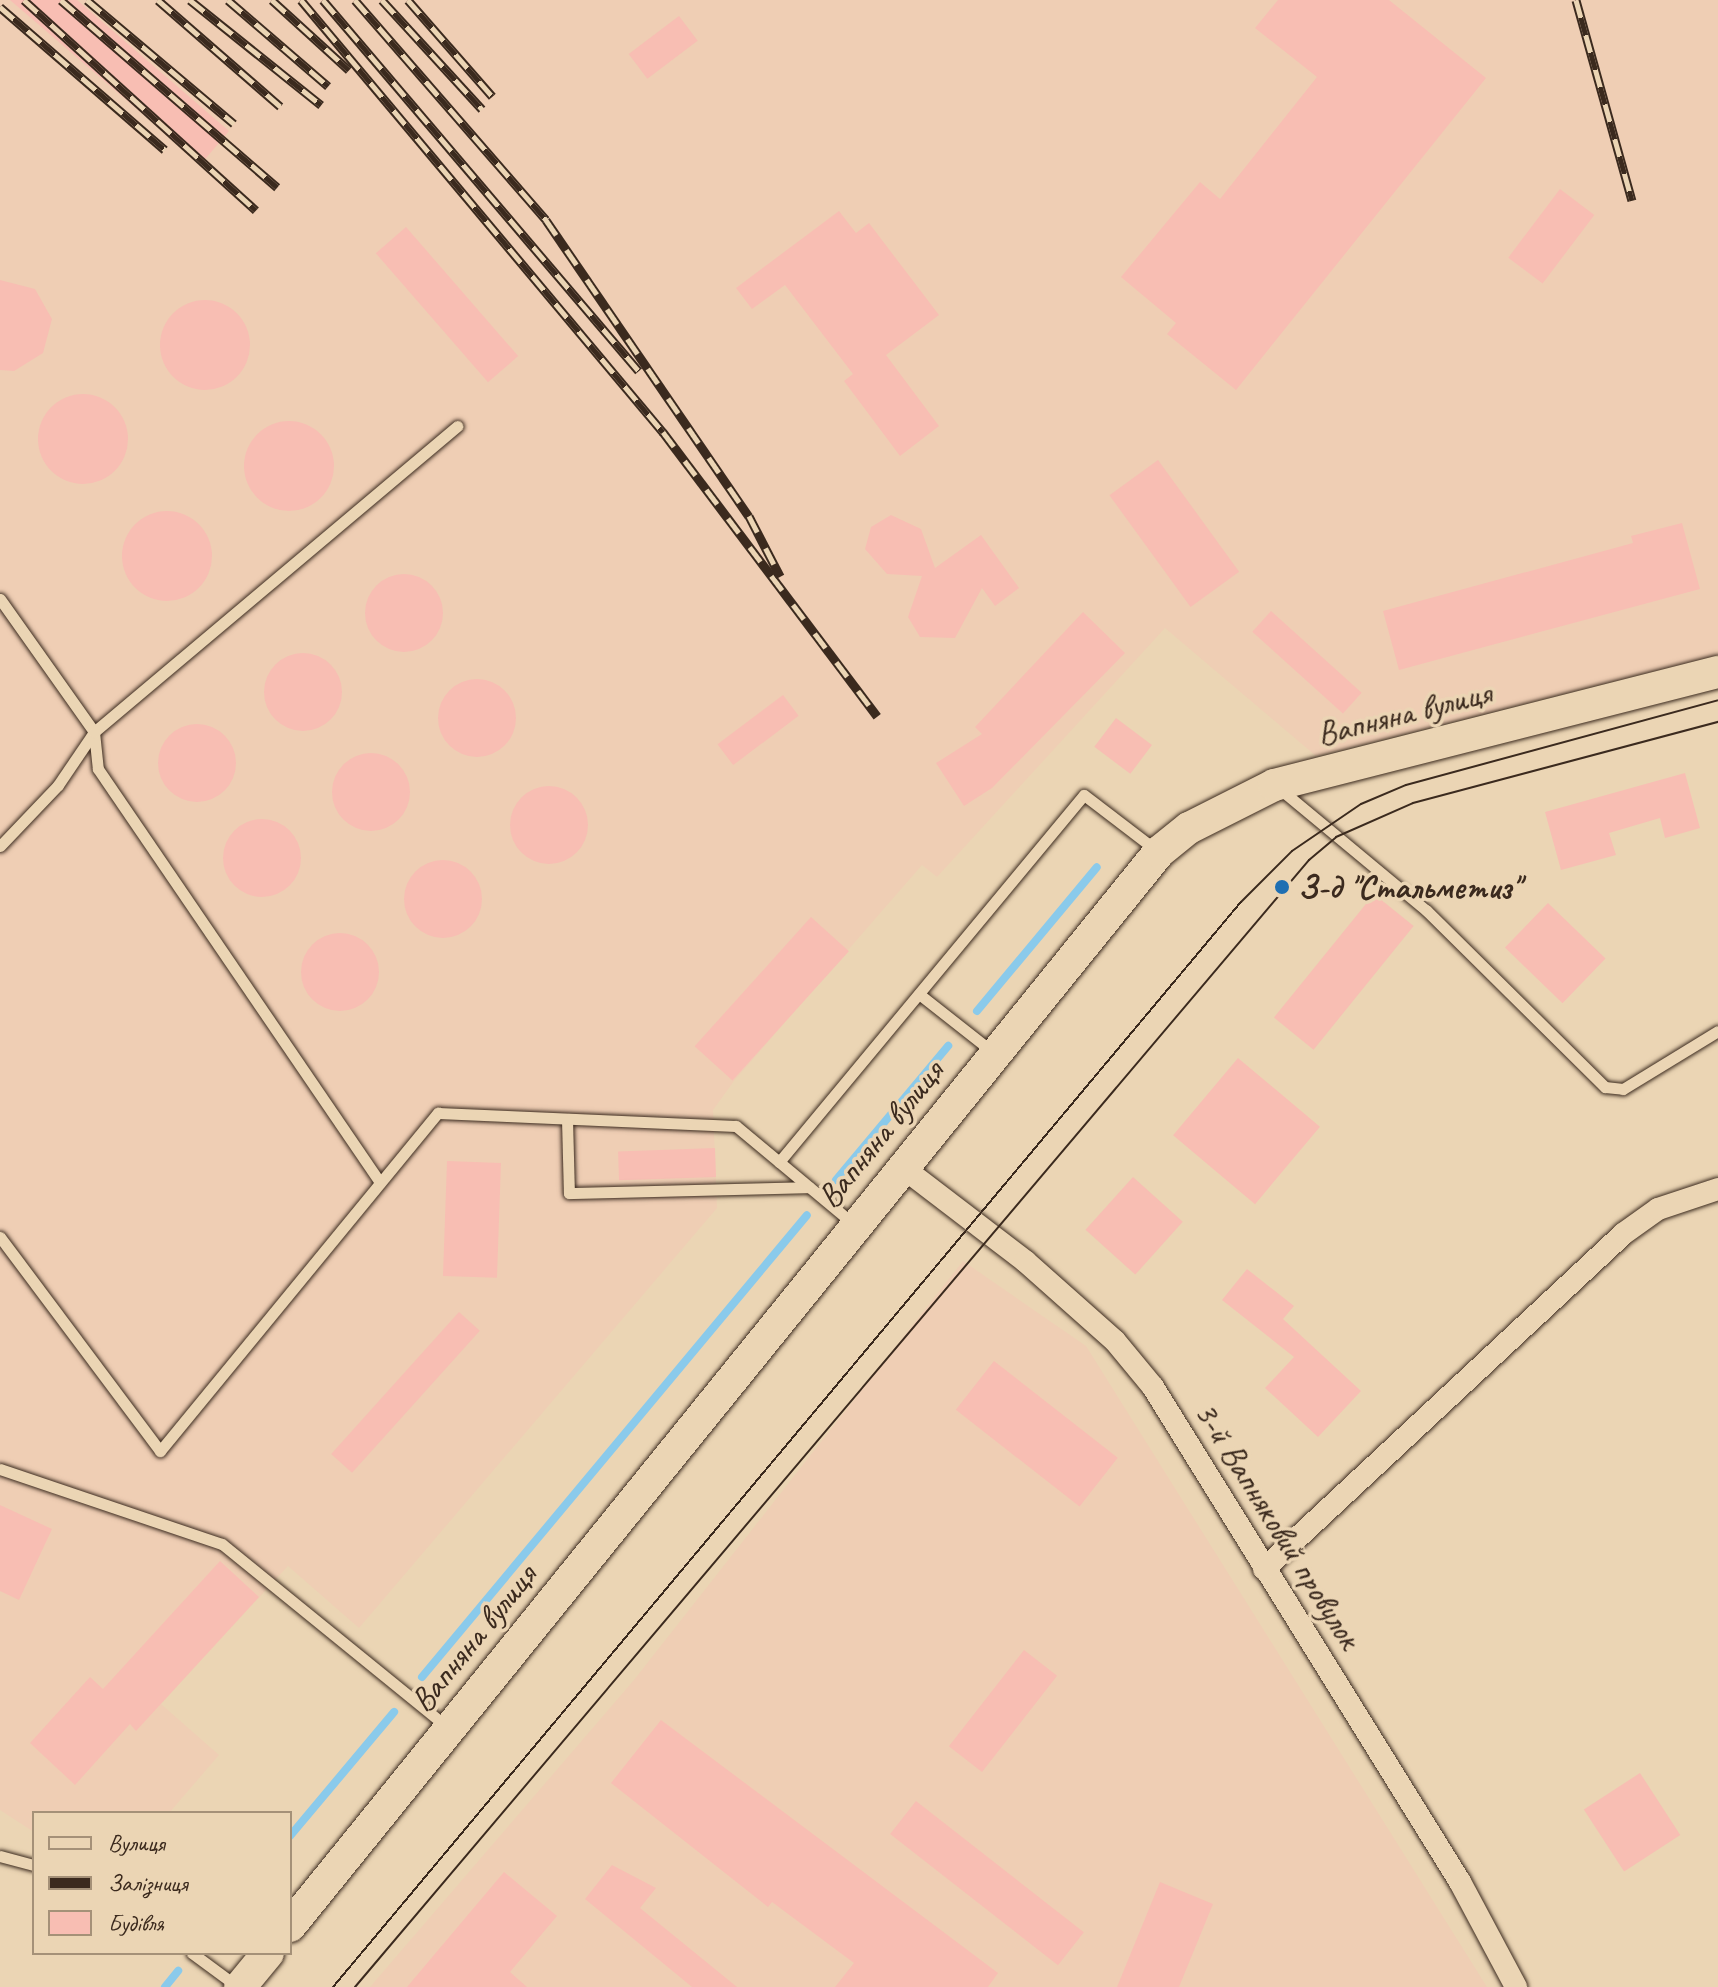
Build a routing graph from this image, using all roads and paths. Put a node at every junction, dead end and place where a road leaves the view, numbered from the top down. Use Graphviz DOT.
graph roads {
  1 [pos="457,426"];
  2 [pos="0,599"];
  3 [pos="1718,672"];
  4 [pos="94,732"];
  5 [pos="1274,785"];
  6 [pos="0,846"];
  7 [pos="1159,852"];
  8 [pos="919,994"];
  9 [pos="1718,1031"];
  10 [pos="995,1054"];
  11 [pos="567,1119"];
  12 [pos="779,1162"];
  13 [pos="902,1167"];
  14 [pos="379,1181"];
  15 [pos="809,1187"];
  16 [pos="1714,1196"];
  17 [pos="855,1225"];
  18 [pos="0,1237"];
  19 [pos="0,1469"];
  20 [pos="1264,1569"];
  21 [pos="449,1729"];
  22 [pos="0,1856"];
  23 [pos="32,1864"];
  24 [pos="292,1924"];
  25 [pos="195,1955"];
  26 [pos="266,1955"];
  27 [pos="239,1987"];
  28 [pos="1516,1987"];
  1 -- 4 [label="lane"];
  2 -- 4 [label="lane"];
  3 -- 5 [label="street, Вапняна вулиця"];
  4 -- 6 [label="lane"];
  4 -- 14 [label="lane"];
  5 -- 7 [label="street, Вапняна вулиця"];
  5 -- 9 [label="lane"];
  7 -- 8 [label="lane"];
  7 -- 10 [label="street, Вапняна вулиця"];
  8 -- 10 [label="lane"];
  8 -- 12 [label="lane"];
  10 -- 13 [label="street, Вапняна вулиця"];
  11 -- 12 [label="lane"];
  11 -- 14 [label="lane"];
  11 -- 15 [label="lane"];
  12 -- 15 [label="lane"];
  13 -- 17 [label="street, Вапняна вулиця"];
  13 -- 20 [label="street, 3-й Вапняковий провулок"];
  14 -- 18 [label="lane"];
  15 -- 17 [label="lane"];
  16 -- 20 [label="street"];
  17 -- 21 [label="street, Вапняна вулиця"];
  19 -- 21 [label="lane"];
  20 -- 28 [label="street, 3-й Вапняковий провулок"];
  21 -- 24 [label="street, Вапняна вулиця"];
  22 -- 23 [label="lane"];
  25 -- 27 [label="lane"];
  26 -- 27 [label="street"];
}
